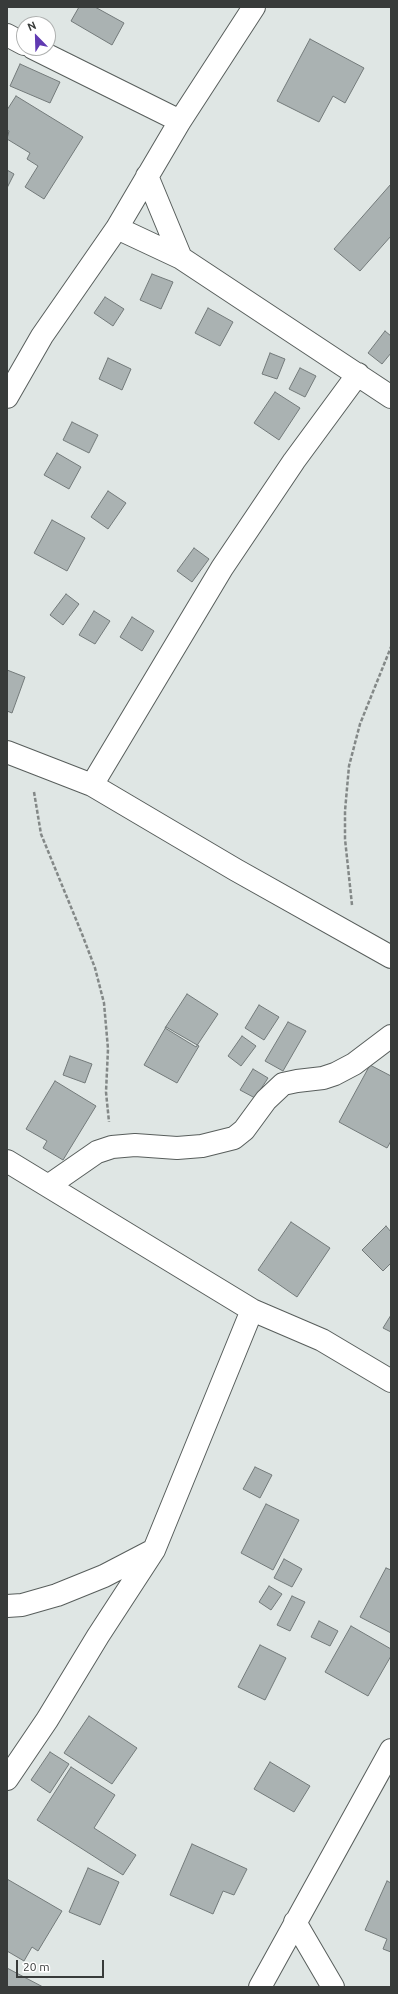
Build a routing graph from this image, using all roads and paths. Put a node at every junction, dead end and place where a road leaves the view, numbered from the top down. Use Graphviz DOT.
graph roads {
  1 [pos="254,7"];
  2 [pos="7,35"];
  3 [pos="16,40"];
  4 [pos="49,56"];
  5 [pos="180,121"];
  6 [pos="147,176"];
  7 [pos="116,228"];
  8 [pos="181,258"];
  9 [pos="358,374"];
  10 [pos="9,389"];
  11 [pos="391,397"];
  12 [pos="391,647"];
  13 [pos="7,752"];
  14 [pos="28,760"];
  15 [pos="92,785"];
  16 [pos="356,937"];
  17 [pos="391,957"];
  18 [pos="391,1036"];
  19 [pos="112,1147"];
  20 [pos="8,1162"];
  21 [pos="48,1186"];
  22 [pos="252,1310"];
  23 [pos="391,1381"];
  24 [pos="154,1550"];
  25 [pos="7,1606"];
  26 [pos="391,1750"];
  27 [pos="7,1779"];
  28 [pos="295,1922"];
  29 [pos="260,1987"];
  30 [pos="333,1987"];
  1 -- 5 [label="street"];
  2 -- 3 [label="street"];
  4 -- 5 [label="street"];
  5 -- 6 [label="street"];
  6 -- 7 [label="street"];
  6 -- 8 [label="street"];
  7 -- 8 [label="street"];
  7 -- 10 [label="street"];
  8 -- 9 [label="street"];
  9 -- 11 [label="street"];
  9 -- 15 [label="street"];
  12 -- 16 [label="path"];
  13 -- 14 [label="street"];
  14 -- 15 [label="street"];
  14 -- 19 [label="path"];
  15 -- 16 [label="street"];
  16 -- 17 [label="street"];
  18 -- 19 [label="street"];
  19 -- 21 [label="street"];
  20 -- 21 [label="street"];
  21 -- 22 [label="street"];
  22 -- 23 [label="street"];
  22 -- 24 [label="street"];
  24 -- 25 [label="street"];
  24 -- 27 [label="street"];
  26 -- 28 [label="street"];
  28 -- 29 [label="street"];
  28 -- 30 [label="street"];
}
